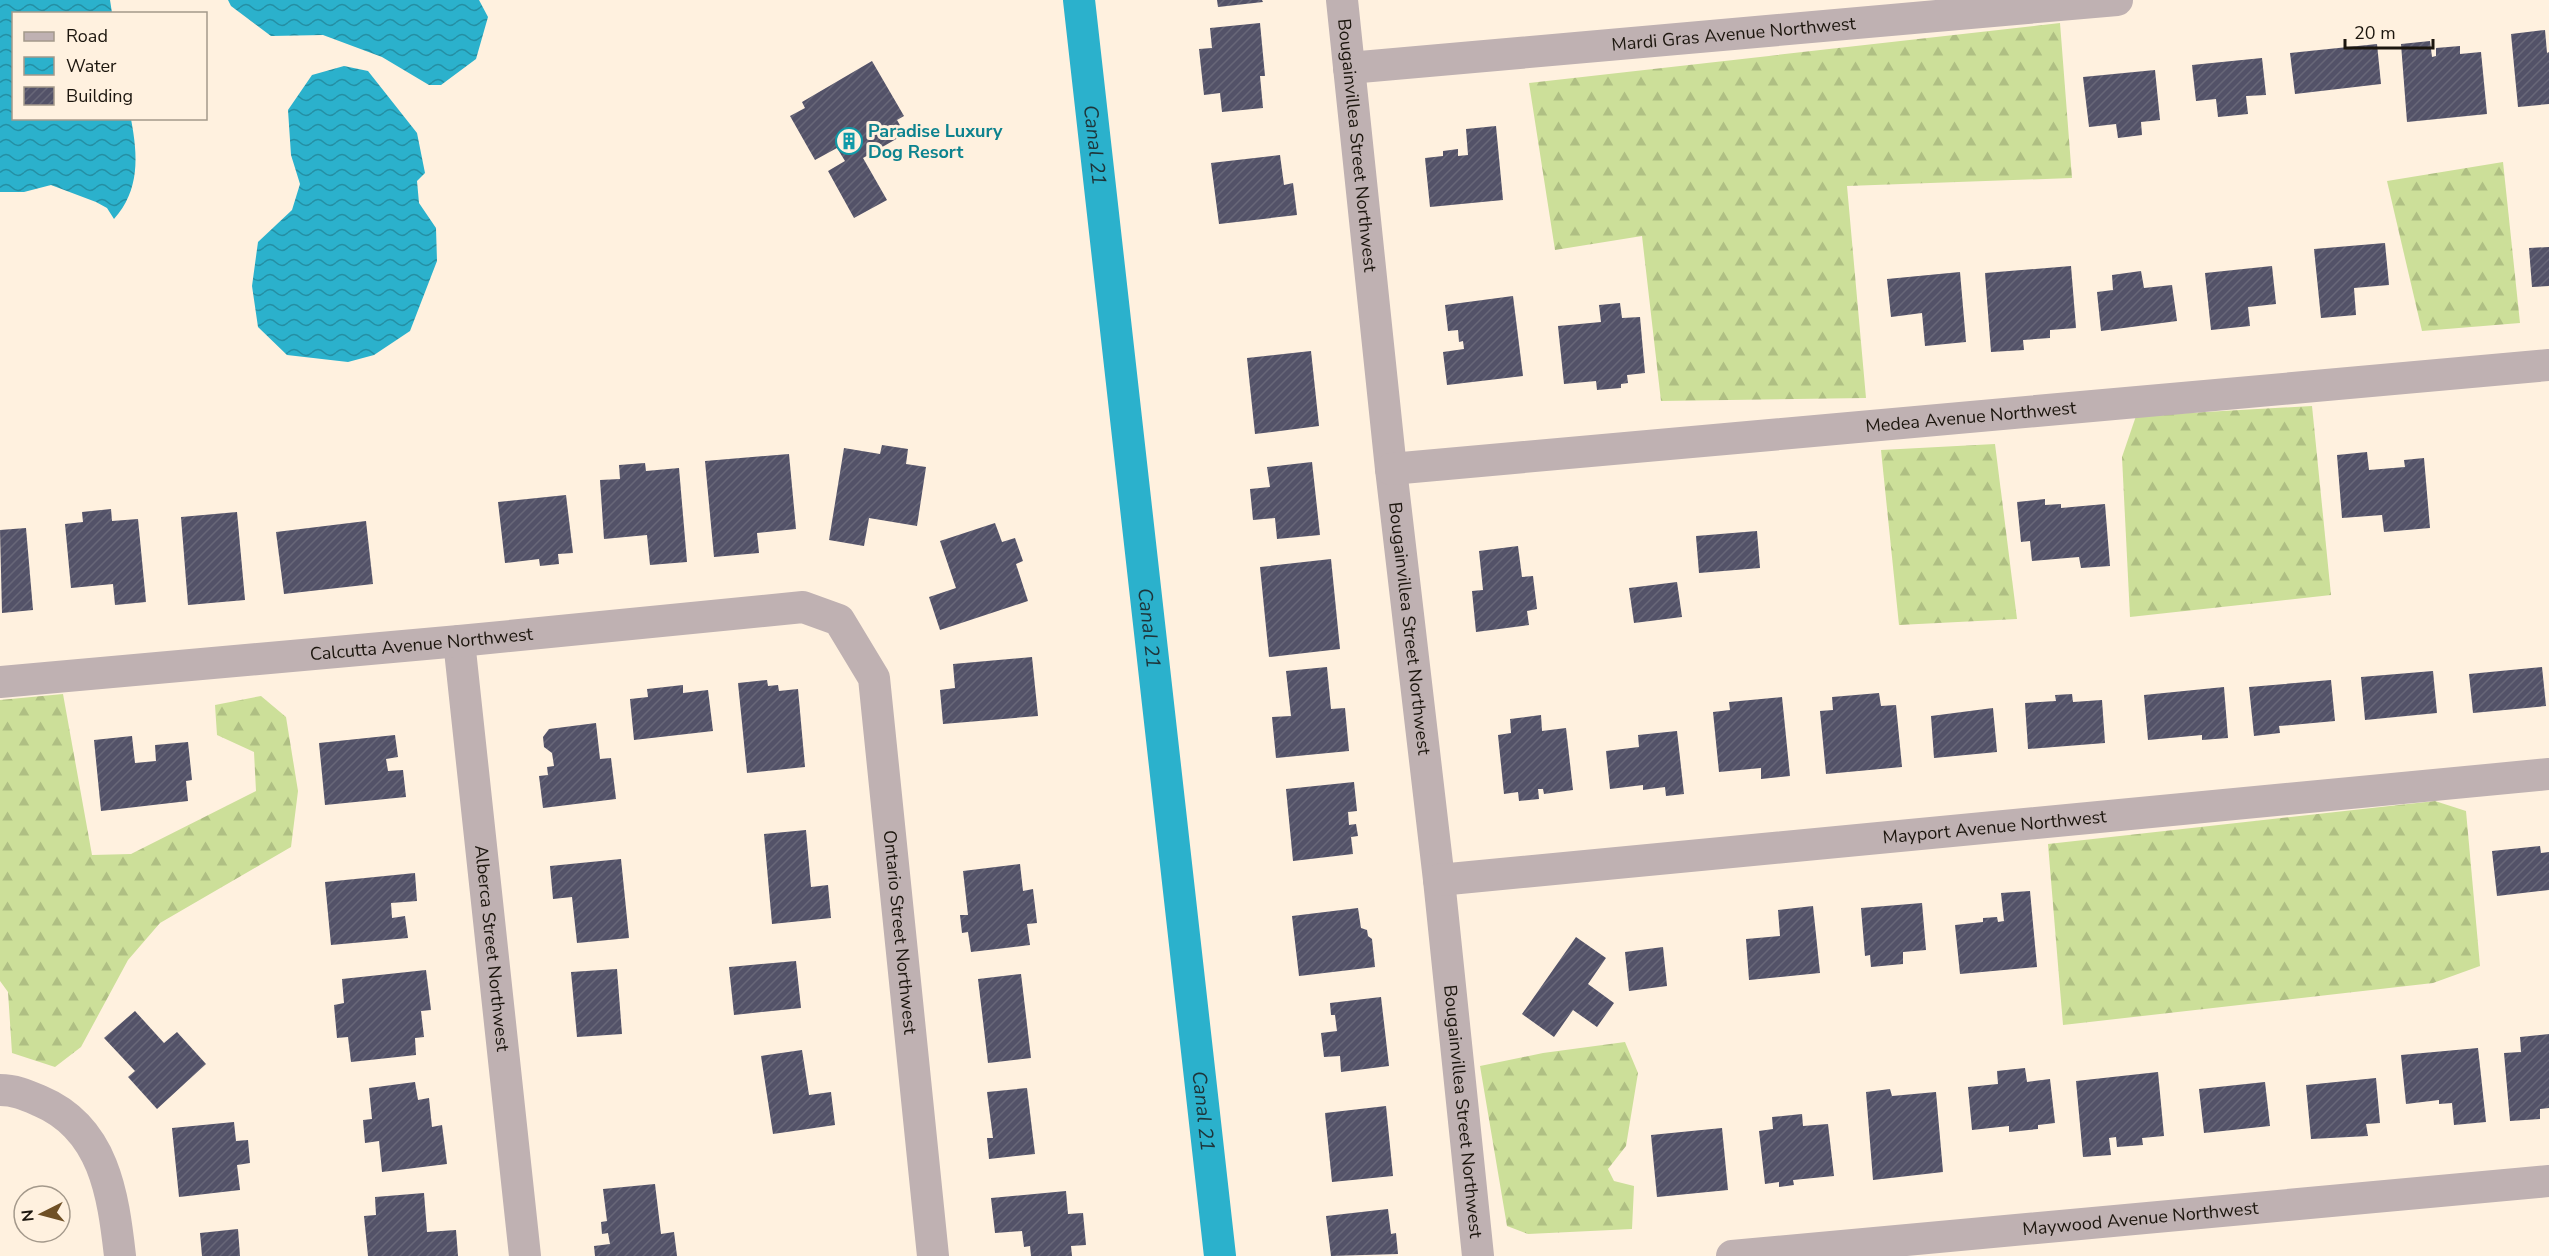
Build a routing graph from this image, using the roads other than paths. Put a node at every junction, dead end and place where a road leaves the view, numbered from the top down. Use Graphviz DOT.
graph roads {
  1 [pos="1342,0"];
  2 [pos="2117,0"];
  3 [pos="1349,68"];
  4 [pos="2549,365"];
  5 [pos="1391,469"];
  6 [pos="839,620"];
  7 [pos="459,641"];
  8 [pos="0,682"];
  9 [pos="2549,774"];
  10 [pos="1439,879"];
  11 [pos="0,1090"];
  12 [pos="2549,1181"];
  13 [pos="120,1256"];
  14 [pos="525,1256"];
  15 [pos="933,1256"];
  16 [pos="1478,1256"];
  17 [pos="1732,1256"];
  1 -- 3 [label="street, Bougainvillea Street Northwest"];
  2 -- 3 [label="street, Mardi Gras Avenue Northwest"];
  3 -- 5 [label="street, Bougainvillea Street Northwest"];
  4 -- 5 [label="street, Medea Avenue Northwest"];
  5 -- 10 [label="street, Bougainvillea Street Northwest"];
  6 -- 7 [label="street, Calcutta Avenue Northwest"];
  6 -- 15 [label="street, Ontario Street Northwest"];
  7 -- 8 [label="street, Calcutta Avenue Northwest"];
  7 -- 14 [label="street, Alberca Street Northwest"];
  9 -- 10 [label="street, Mayport Avenue Northwest"];
  10 -- 16 [label="street, Bougainvillea Street Northwest"];
  11 -- 13 [label="street"];
  12 -- 17 [label="street, Maywood Avenue Northwest"];
}
